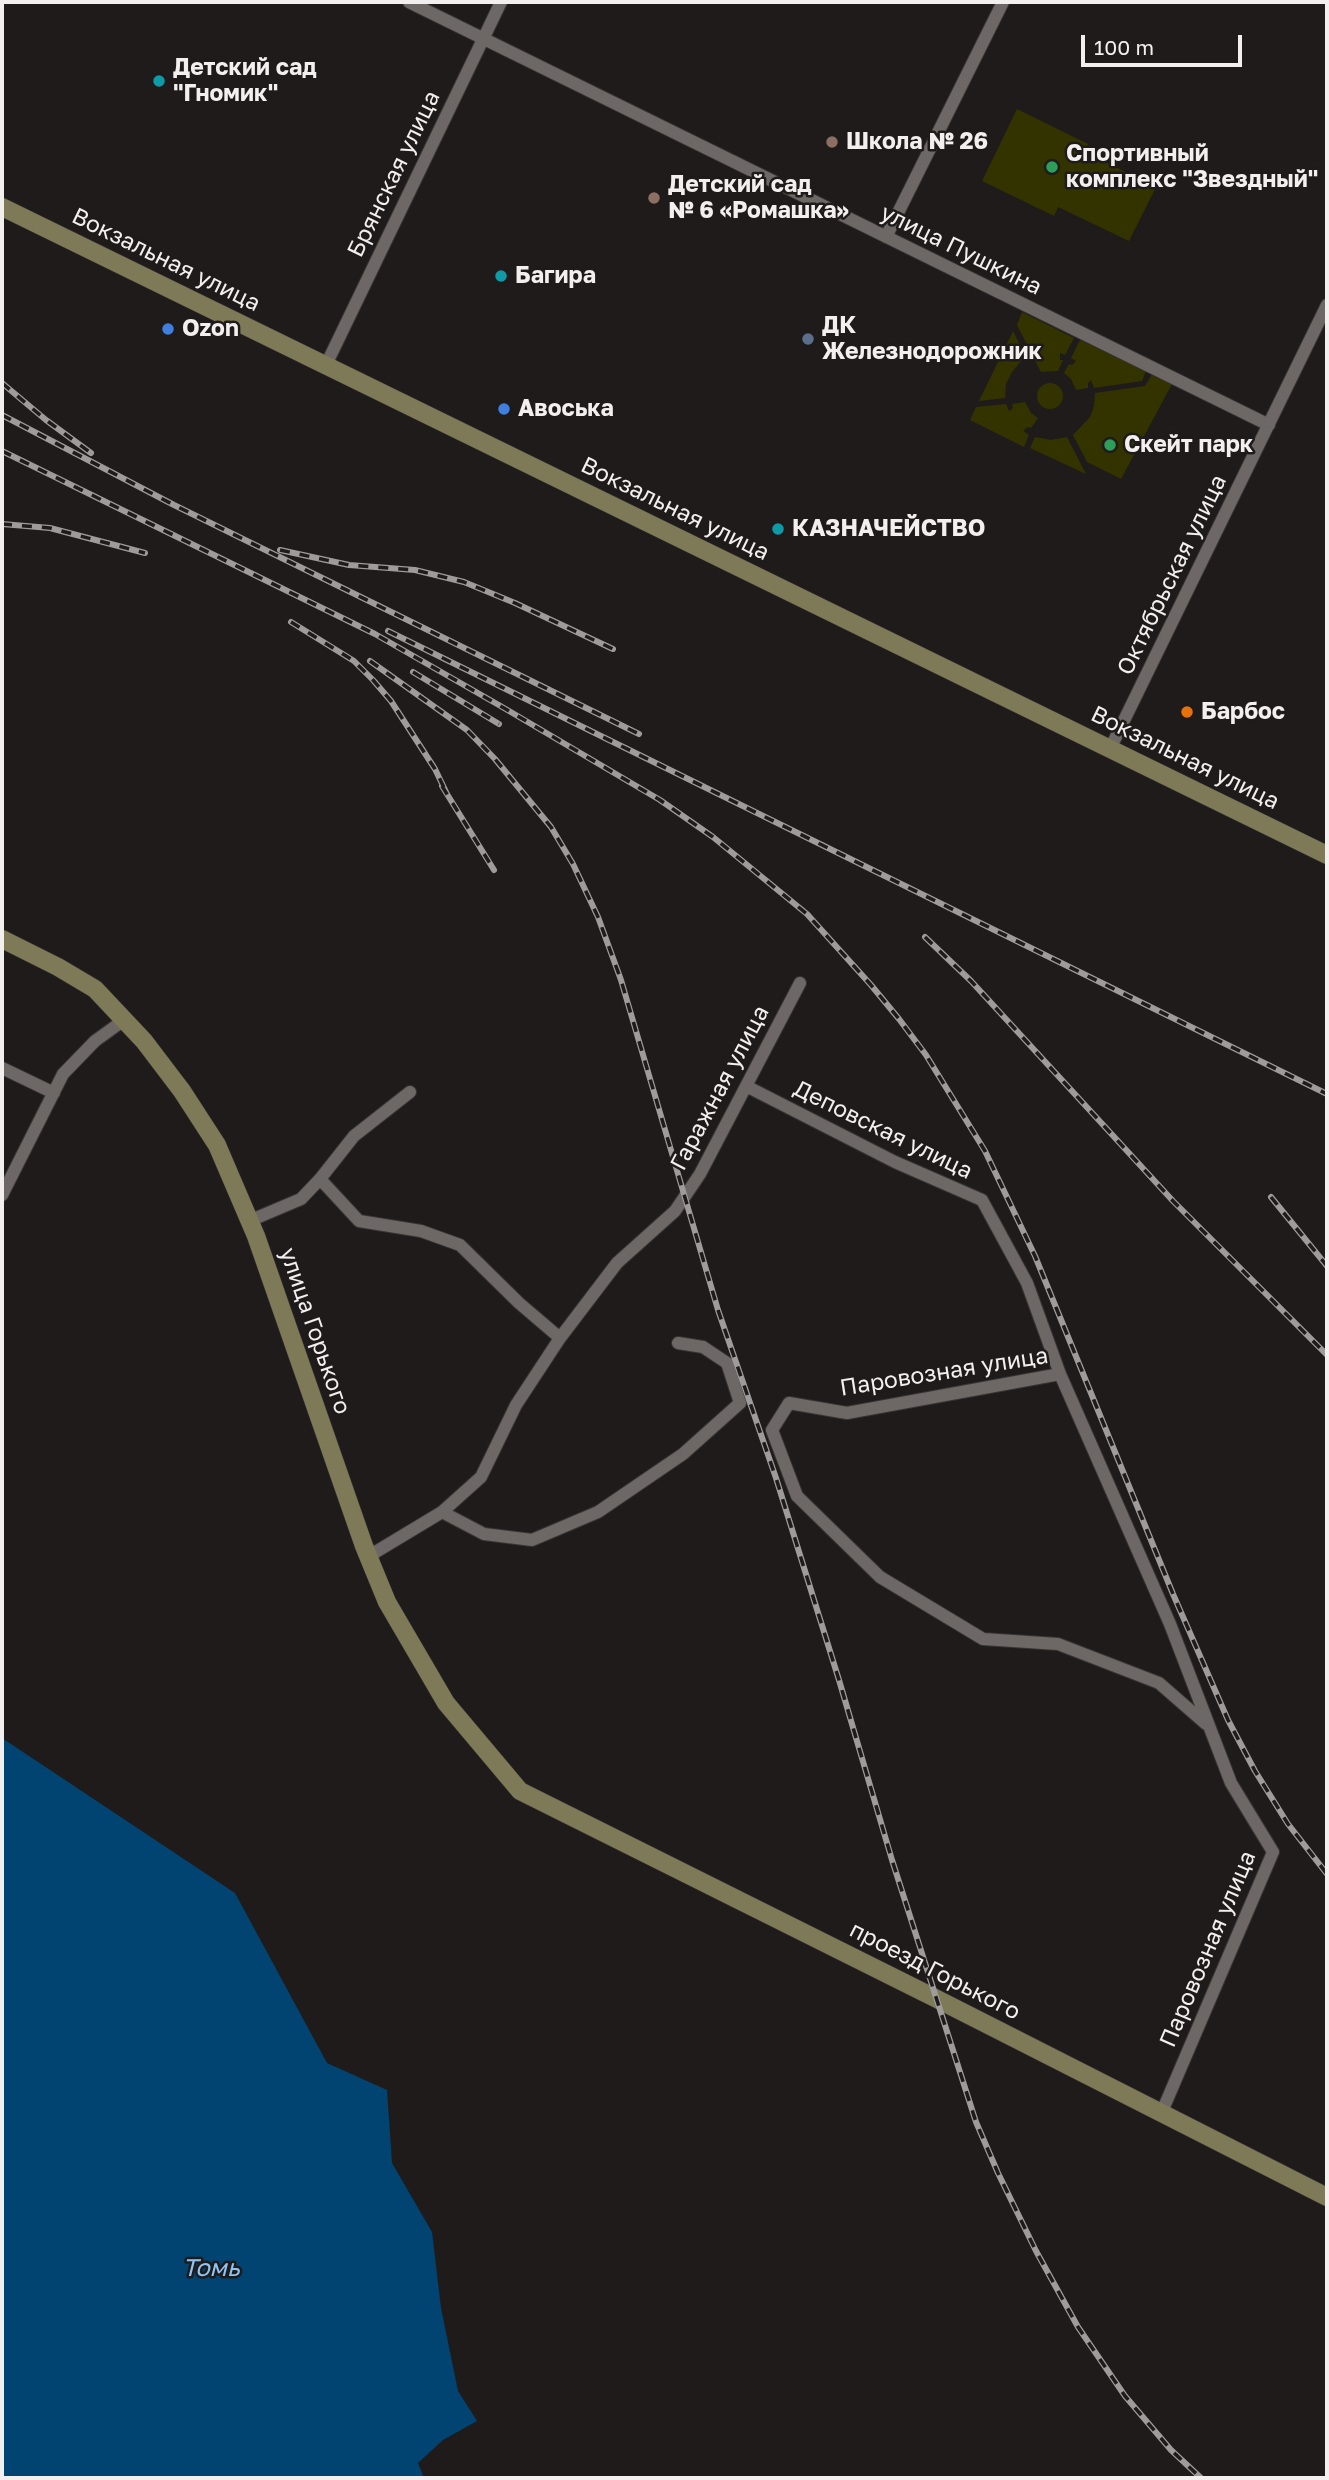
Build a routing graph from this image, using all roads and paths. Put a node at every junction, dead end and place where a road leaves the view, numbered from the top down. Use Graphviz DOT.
graph roads {
  1 [pos="409,2"];
  2 [pos="501,2"];
  3 [pos="1003,2"];
  4 [pos="484,38"];
  5 [pos="2,206"];
  6 [pos="886,237"];
  7 [pos="1327,305"];
  8 [pos="326,365"];
  9 [pos="1269,425"];
  10 [pos="1111,749"];
  11 [pos="1327,855"];
  12 [pos="2,939"];
  13 [pos="800,983"];
  14 [pos="124,1020"];
  15 [pos="2,1069"];
  16 [pos="746,1086"];
  17 [pos="410,1092"];
  18 [pos="54,1093"];
  19 [pos="320,1179"];
  20 [pos="2,1195"];
  21 [pos="249,1221"];
  22 [pos="560,1338"];
  23 [pos="678,1343"];
  24 [pos="1060,1374"];
  25 [pos="442,1512"];
  26 [pos="369,1556"];
  27 [pos="1209,1727"];
  28 [pos="520,1791"];
  29 [pos="1158,2112"];
  30 [pos="1327,2197"];
  1 -- 4 [label="street, улица Пушкина"];
  2 -- 4 [label="street, Брянская улица"];
  3 -- 6 [label="street"];
  4 -- 6 [label="street, улица Пушкина"];
  4 -- 8 [label="street, Брянская улица"];
  5 -- 8 [label="main road, Вокзальная улица"];
  6 -- 9 [label="street, улица Пушкина"];
  7 -- 9 [label="street, Октябрьская улица"];
  8 -- 10 [label="main road, Вокзальная улица"];
  9 -- 10 [label="street, Октябрьская улица"];
  10 -- 11 [label="main road, Вокзальная улица"];
  12 -- 14 [label="main road, улица Горького"];
  13 -- 16 [label="street, Гаражная улица"];
  14 -- 18 [label="street"];
  14 -- 21 [label="main road, улица Горького"];
  15 -- 18 [label="street"];
  16 -- 22 [label="street, Гаражная улица"];
  16 -- 24 [label="street, Деповская улица"];
  17 -- 19 [label="street"];
  18 -- 20 [label="street"];
  19 -- 21 [label="street"];
  19 -- 22 [label="street"];
  21 -- 26 [label="main road, улица Горького"];
  22 -- 25 [label="street"];
  23 -- 25 [label="street"];
  24 -- 27 [label="street, Паровозная улица"];
  24 -- 27 [label="street, Паровозная улица"];
  25 -- 26 [label="street"];
  26 -- 28 [label="main road, улица Горького"];
  27 -- 29 [label="street, Паровозная улица"];
  28 -- 29 [label="main road, проезд Горького"];
  29 -- 30 [label="main road, проезд Горького"];
}
